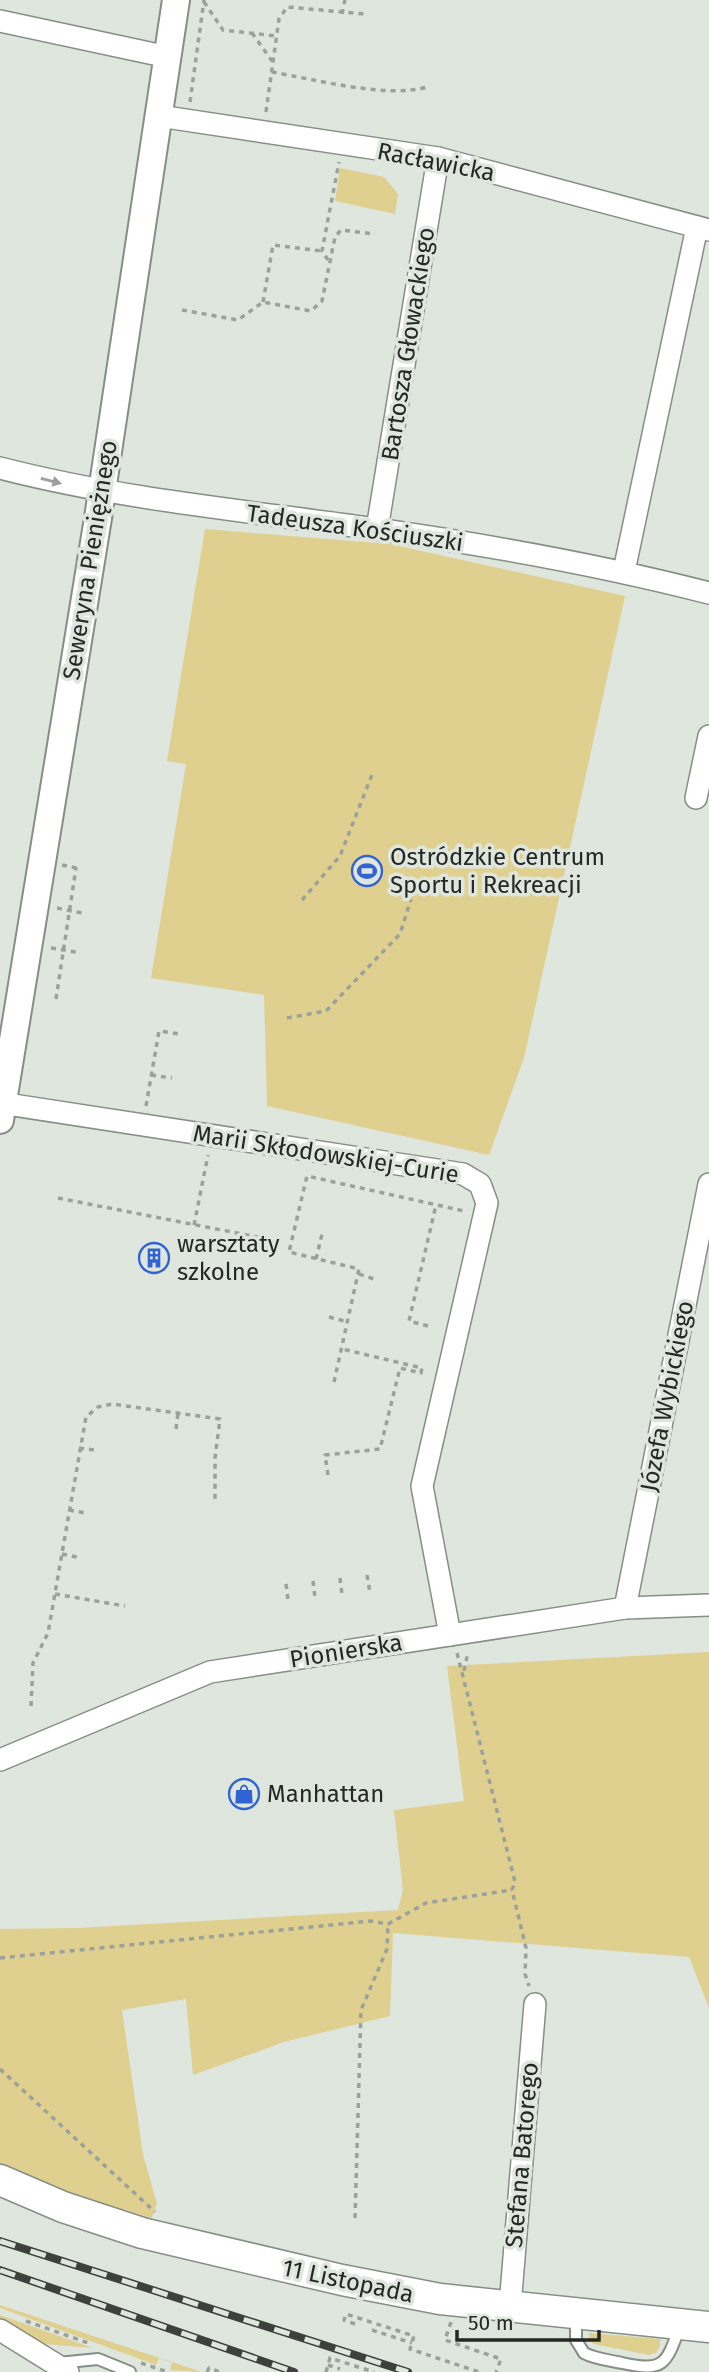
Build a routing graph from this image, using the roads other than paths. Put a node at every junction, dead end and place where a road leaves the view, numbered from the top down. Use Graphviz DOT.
graph roads {
  1 [pos="176,0"];
  2 [pos="0,20"];
  3 [pos="168,57"];
  4 [pos="159,116"];
  5 [pos="438,158"];
  6 [pos="703,228"];
  7 [pos="0,468"];
  8 [pos="102,491"];
  9 [pos="377,529"];
  10 [pos="624,571"];
  11 [pos="709,593"];
  12 [pos="709,736"];
  13 [pos="696,798"];
  14 [pos="1,1109"];
  15 [pos="709,1184"];
  16 [pos="709,1605"];
  17 [pos="625,1608"];
  18 [pos="450,1635"];
  19 [pos="0,1760"];
  20 [pos="535,2004"];
  21 [pos="0,2180"];
  22 [pos="510,2306"];
  23 [pos="576,2313"];
  24 [pos="695,2325"];
  25 [pos="0,2330"];
  26 [pos="62,2368"];
  27 [pos="130,2372"];
  1 -- 3 [label="street, Seweryna Pieniężnego"];
  2 -- 3 [label="street"];
  3 -- 4 [label="street, Seweryna Pieniężnego"];
  4 -- 5 [label="street, Racławicka"];
  4 -- 8 [label="street, Seweryna Pieniężnego"];
  5 -- 6 [label="street, Racławicka"];
  5 -- 9 [label="street, Bartosza Głowackiego"];
  6 -- 10 [label="street"];
  7 -- 8 [label="street, Tadeusza Kościuszki, one-way"];
  8 -- 9 [label="street, Tadeusza Kościuszki"];
  8 -- 14 [label="street, Seweryna Pieniężnego"];
  9 -- 10 [label="street, Tadeusza Kościuszki"];
  10 -- 11 [label="street, Tadeusza Kościuszki"];
  12 -- 13 [label="street"];
  14 -- 18 [label="street, Marii Skłodowskiej-Curie"];
  15 -- 17 [label="street, Józefa Wybickiego"];
  16 -- 17 [label="street, Pionierska"];
  17 -- 18 [label="street, Pionierska"];
  18 -- 19 [label="street, Pionierska"];
  20 -- 22 [label="street, Stefana Batorego"];
  21 -- 22 [label="main road, 11 Listopada"];
  22 -- 23 [label="main road, 11 Listopada"];
  23 -- 24 [label="main road, 11 Listopada"];
  23 -- 24 [label="lane"];
  25 -- 26 [label="street"];
  26 -- 27 [label="lane"];
}
